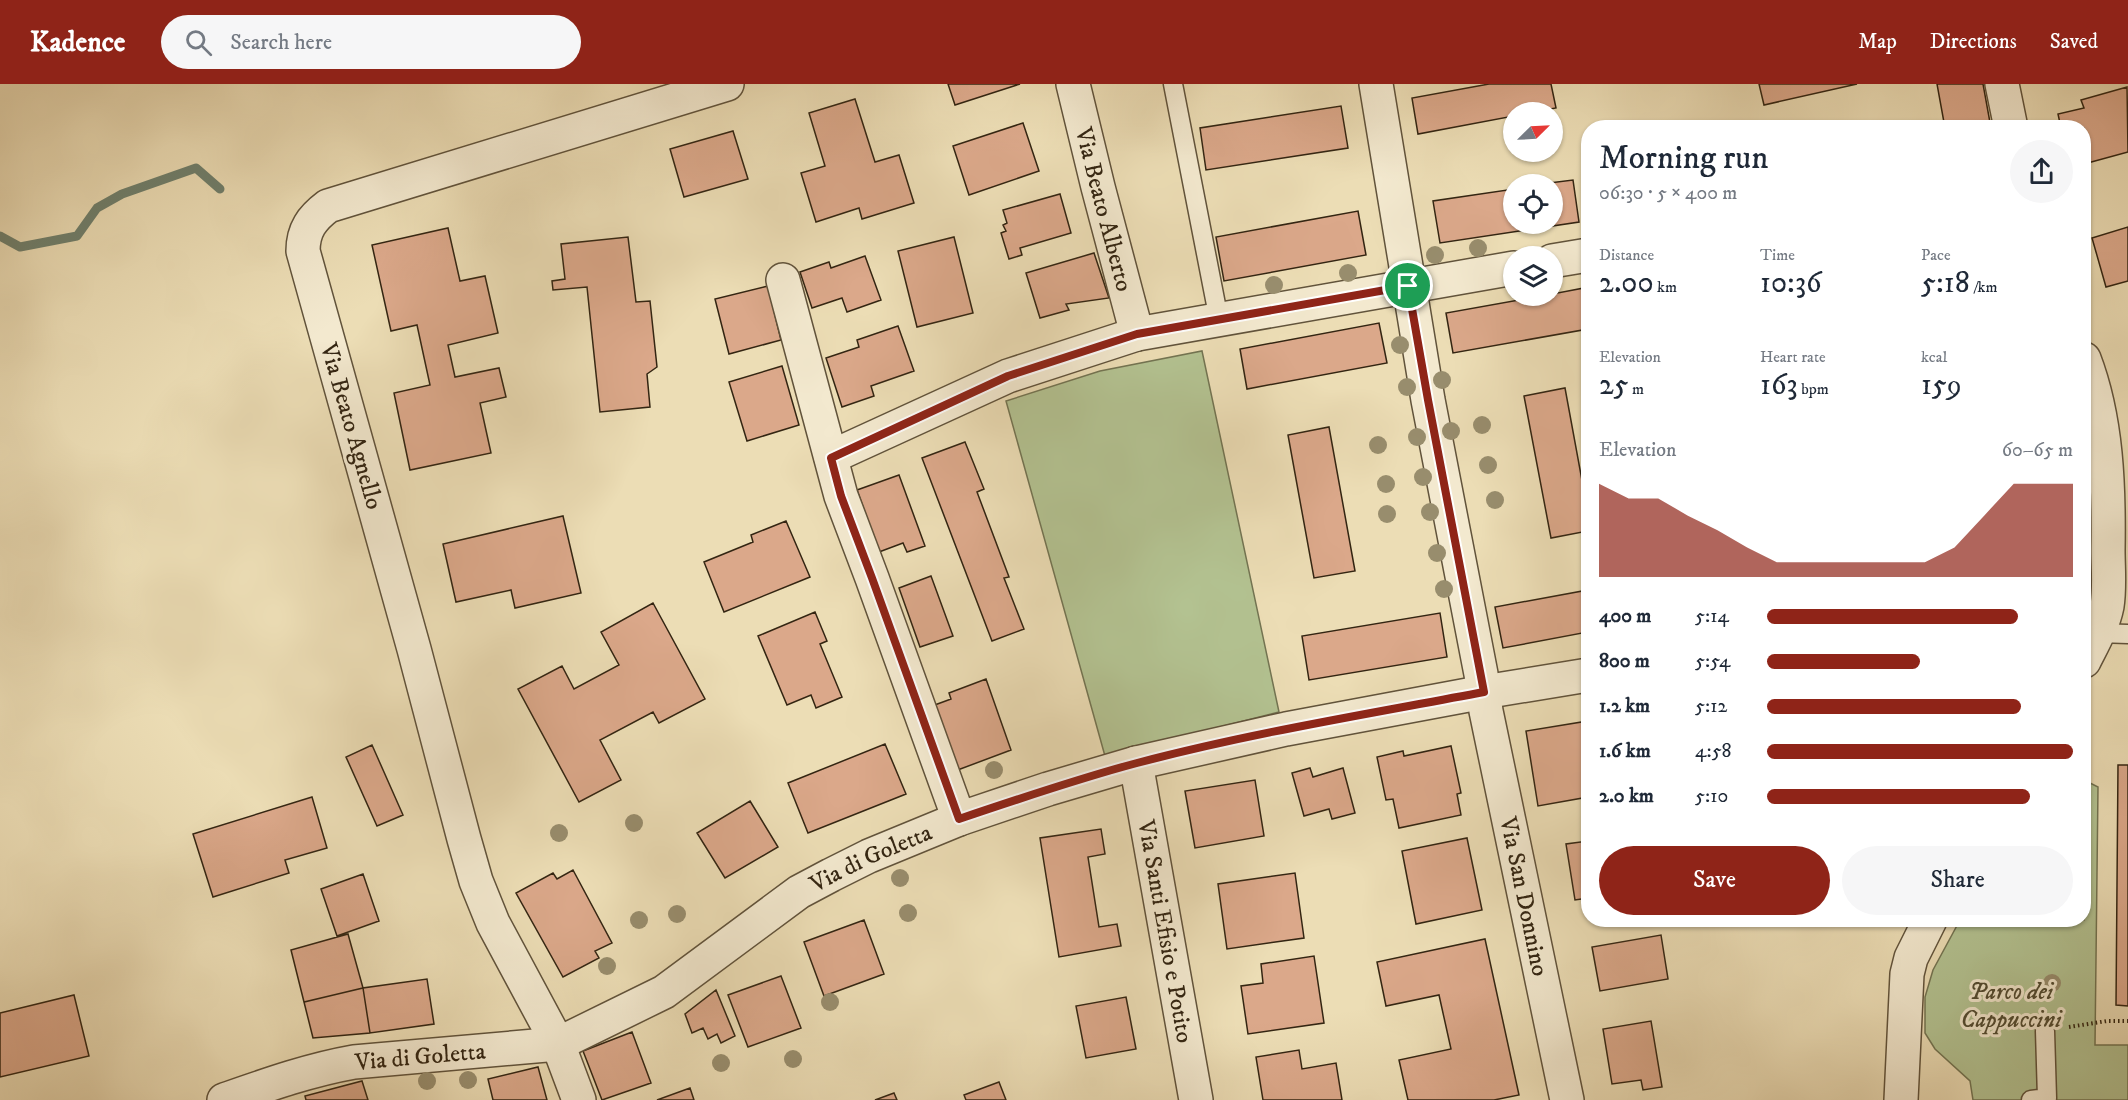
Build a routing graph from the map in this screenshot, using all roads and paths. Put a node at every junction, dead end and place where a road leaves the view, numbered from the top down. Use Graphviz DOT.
graph roads {
  1 [pos="727,84"];
  2 [pos="1073,84"];
  3 [pos="1173,84"];
  4 [pos="1376,84"];
  5 [pos="2002,84"];
  6 [pos="2009,120"];
  7 [pos="1581,256"];
  8 [pos="1563,259"];
  9 [pos="1503,270"];
  10 [pos="783,280"];
  11 [pos="1408,286"];
  12 [pos="1219,320"];
  13 [pos="1137,334"];
  14 [pos="2091,377"];
  15 [pos="831,458"];
  16 [pos="2098,640"];
  17 [pos="1581,676"];
  18 [pos="1484,692"];
  19 [pos="1136,763"];
  20 [pos="959,819"];
  21 [pos="1926,927"];
  22 [pos="2128,1022"];
  23 [pos="2045,1031"];
  24 [pos="558,1044"];
  25 [pos="224,1100"];
  26 [pos="579,1100"];
  27 [pos="1196,1100"];
  28 [pos="1567,1100"];
  29 [pos="1901,1100"];
  30 [pos="2031,1100"];
  1 -- 24 [label="street, Via Beato Agnello"];
  2 -- 13 [label="street, Via Beato Alberto"];
  3 -- 12 [label="lane"];
  4 -- 11 [label="street, Via San Donnino"];
  5 -- 6 [label="street"];
  7 -- 8 [label="street"];
  9 -- 11 [label="street"];
  10 -- 15 [label="street"];
  11 -- 12 [label="street"];
  11 -- 18 [label="street, Via San Donnino"];
  12 -- 13 [label="street"];
  13 -- 15 [label="street"];
  14 -- 16 [label="street"];
  15 -- 20 [label="street"];
  17 -- 18 [label="street, Via di Goletta"];
  18 -- 19 [label="street, Via di Goletta"];
  18 -- 28 [label="street, Via San Donnino"];
  19 -- 20 [label="street, Via di Goletta"];
  19 -- 27 [label="street, Via Santi Efisio e Potito"];
  20 -- 24 [label="street, Via di Goletta"];
  21 -- 29 [label="street"];
  22 -- 23 [label="path"];
  23 -- 30 [label="lane"];
  24 -- 25 [label="street, Via di Goletta"];
  24 -- 26 [label="street, Via Beato Agnello"];
}
